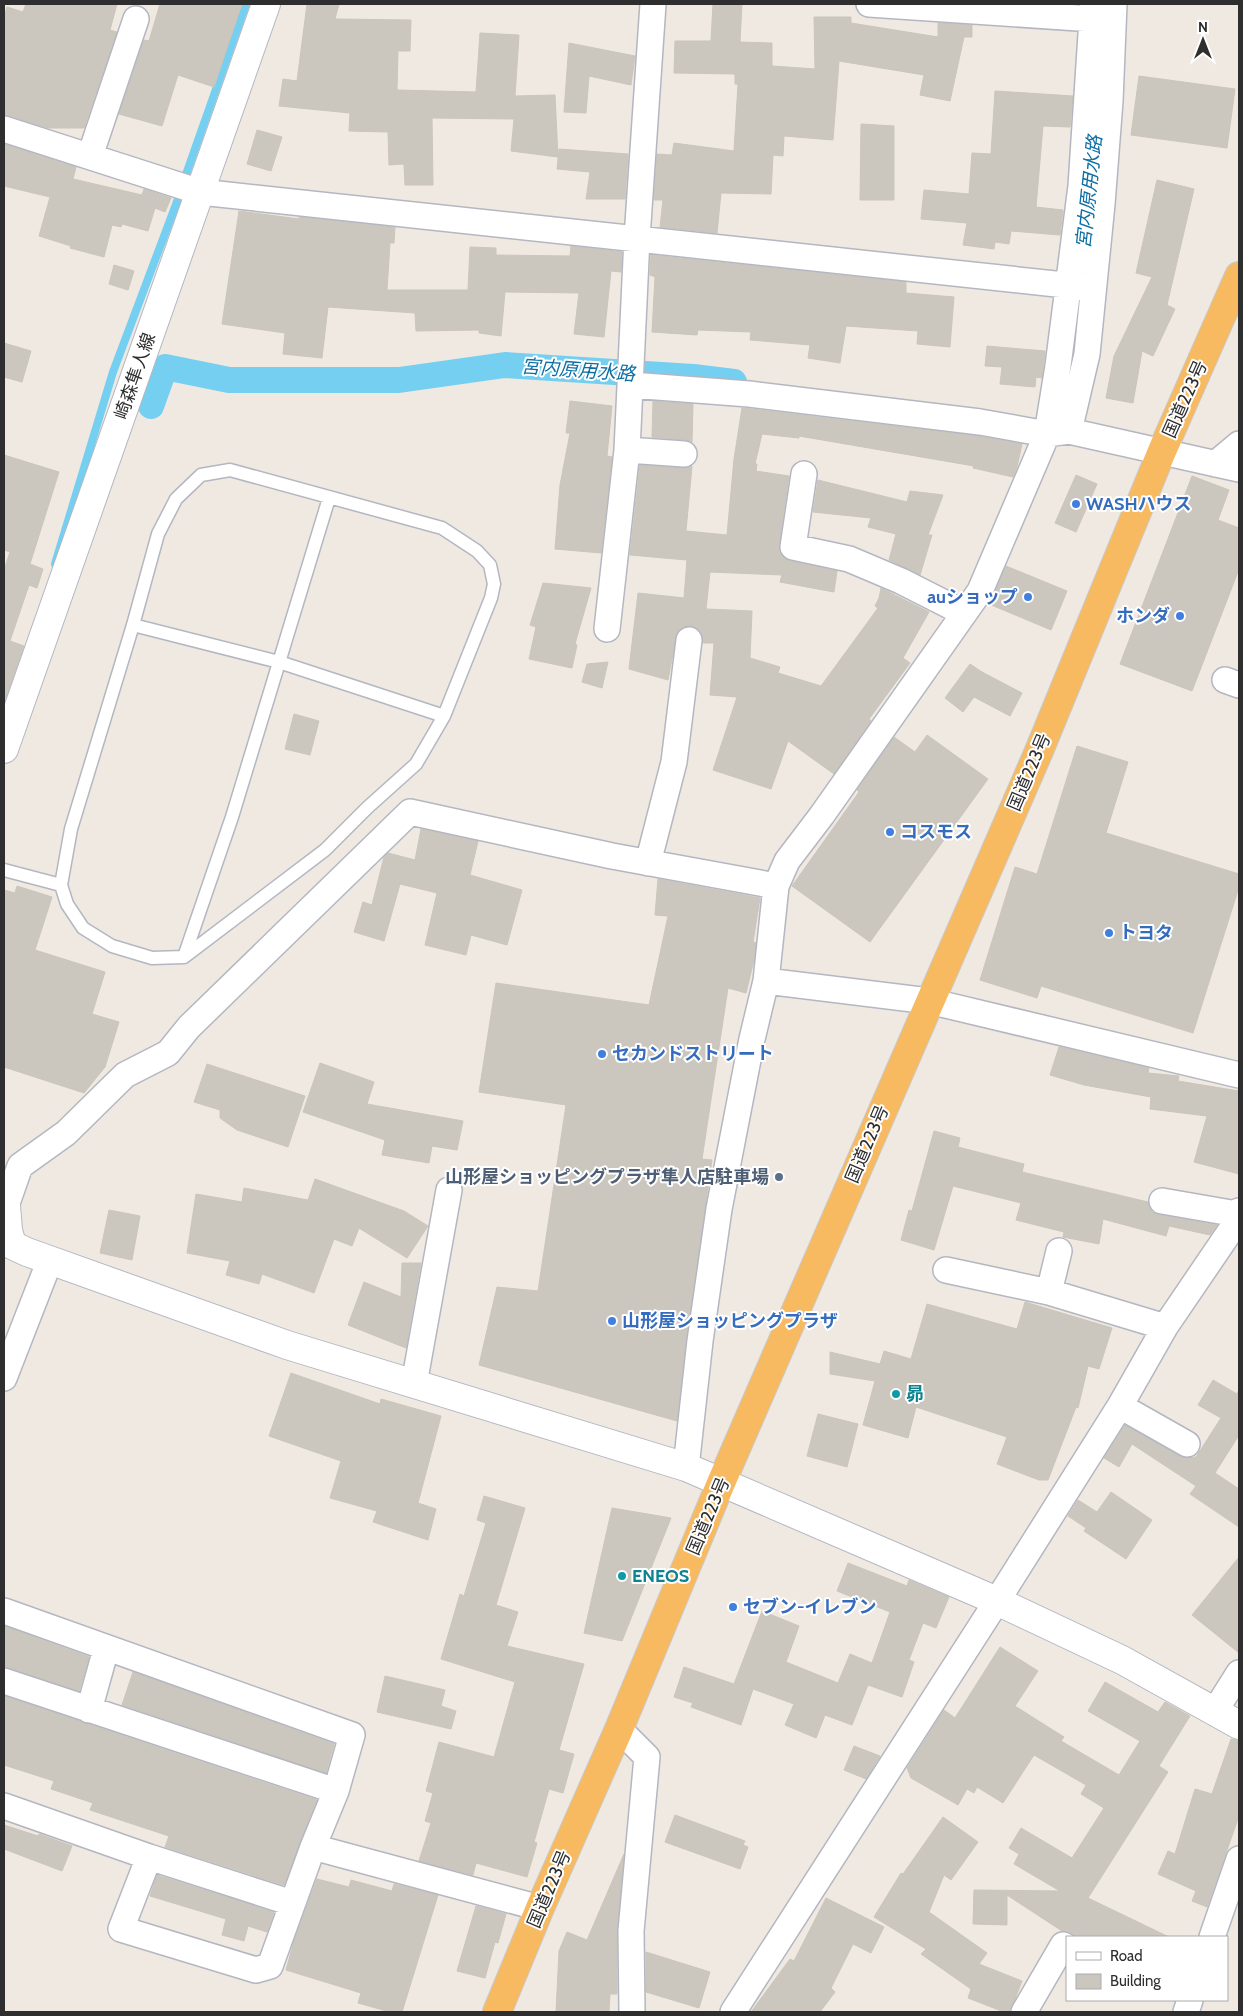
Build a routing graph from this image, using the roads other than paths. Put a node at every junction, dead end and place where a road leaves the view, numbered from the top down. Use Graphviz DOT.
graph roads {
  1 [pos="266,4"];
  2 [pos="653,4"];
  3 [pos="869,4"];
  4 [pos="1114,4"];
  5 [pos="1093,11"];
  6 [pos="136,19"];
  7 [pos="4,129"];
  8 [pos="90,156"];
  9 [pos="200,192"];
  10 [pos="638,238"];
  11 [pos="1239,276"];
  12 [pos="1068,284"];
  13 [pos="1093,288"];
  14 [pos="631,385"];
  15 [pos="1058,432"];
  16 [pos="1239,444"];
  17 [pos="627,450"];
  18 [pos="1162,451"];
  19 [pos="684,454"];
  20 [pos="1215,464"];
  21 [pos="1239,469"];
  22 [pos="804,474"];
  23 [pos="329,498"];
  24 [pos="964,613"];
  25 [pos="133,626"];
  26 [pos="607,629"];
  27 [pos="689,640"];
  28 [pos="279,662"];
  29 [pos="444,716"];
  30 [pos="4,749"];
  31 [pos="648,863"];
  32 [pos="4,870"];
  33 [pos="61,885"];
  34 [pos="776,886"];
  35 [pos="184,957"];
  36 [pos="766,980"];
  37 [pos="929,1001"];
  38 [pos="1239,1075"];
  39 [pos="449,1190"];
  40 [pos="1162,1201"];
  41 [pos="5,1206"];
  42 [pos="1237,1221"];
  43 [pos="1059,1251"];
  44 [pos="50,1260"];
  45 [pos="946,1270"];
  46 [pos="1049,1292"];
  47 [pos="1165,1327"];
  48 [pos="4,1378"];
  49 [pos="414,1384"];
  50 [pos="1120,1406"];
  51 [pos="1187,1444"];
  52 [pos="686,1467"];
  53 [pos="722,1483"];
  54 [pos="997,1602"];
  55 [pos="4,1611"];
  56 [pos="106,1649"];
  57 [pos="1239,1673"];
  58 [pos="4,1681"];
  59 [pos="89,1710"];
  60 [pos="1215,1711"];
  61 [pos="1239,1725"];
  62 [pos="619,1729"];
  63 [pos="336,1791"];
  64 [pos="4,1806"];
  65 [pos="313,1847"];
  66 [pos="149,1856"];
  67 [pos="1239,1859"];
  68 [pos="292,1903"];
  69 [pos="540,1908"];
  70 [pos="1212,1936"];
  71 [pos="1066,1946"];
  72 [pos="497,2012"];
  73 [pos="632,2012"];
  74 [pos="733,2012"];
  75 [pos="1024,2012"];
  1 -- 9 [label="street, 崎森隼人線"];
  2 -- 10 [label="street"];
  3 -- 5 [label="street"];
  4 -- 13 [label="street"];
  5 -- 12 [label="street"];
  6 -- 8 [label="street"];
  7 -- 8 [label="street"];
  8 -- 9 [label="street"];
  9 -- 10 [label="street"];
  9 -- 30 [label="street, 崎森隼人線"];
  10 -- 12 [label="street"];
  10 -- 14 [label="street"];
  11 -- 18 [label="highway, 国道223号"];
  12 -- 13 [label="street"];
  12 -- 15 [label="street"];
  13 -- 15 [label="street"];
  14 -- 15 [label="street"];
  14 -- 17 [label="street"];
  15 -- 18 [label="street"];
  15 -- 24 [label="street"];
  16 -- 20 [label="street"];
  17 -- 19 [label="street"];
  17 -- 26 [label="street"];
  18 -- 20 [label="street"];
  18 -- 37 [label="highway, 国道223号"];
  20 -- 21 [label="street"];
  22 -- 24 [label="street"];
  23 -- 25 [label="lane"];
  23 -- 28 [label="lane"];
  23 -- 29 [label="lane"];
  24 -- 34 [label="street"];
  25 -- 28 [label="lane"];
  25 -- 33 [label="lane"];
  27 -- 31 [label="street"];
  28 -- 29 [label="lane"];
  28 -- 35 [label="lane"];
  29 -- 35 [label="lane"];
  31 -- 34 [label="street"];
  31 -- 41 [label="street"];
  32 -- 33 [label="lane"];
  33 -- 35 [label="lane"];
  34 -- 36 [label="street"];
  36 -- 37 [label="street"];
  36 -- 52 [label="street"];
  37 -- 38 [label="street"];
  37 -- 53 [label="highway, 国道223号"];
  39 -- 49 [label="street"];
  40 -- 42 [label="street"];
  41 -- 44 [label="street"];
  42 -- 47 [label="street"];
  43 -- 46 [label="street"];
  44 -- 48 [label="street"];
  44 -- 49 [label="street"];
  45 -- 46 [label="street"];
  46 -- 47 [label="street"];
  47 -- 50 [label="street"];
  49 -- 52 [label="street"];
  50 -- 51 [label="street"];
  50 -- 54 [label="street"];
  52 -- 53 [label="street"];
  53 -- 54 [label="street"];
  53 -- 62 [label="highway, 国道223号"];
  54 -- 60 [label="street"];
  54 -- 74 [label="street"];
  55 -- 56 [label="street"];
  56 -- 59 [label="street"];
  56 -- 63 [label="street"];
  57 -- 60 [label="street"];
  58 -- 59 [label="street"];
  59 -- 63 [label="street"];
  60 -- 61 [label="street"];
  62 -- 69 [label="highway, 国道223号"];
  62 -- 73 [label="street"];
  63 -- 65 [label="street"];
  64 -- 66 [label="street"];
  65 -- 68 [label="street"];
  65 -- 69 [label="street"];
  66 -- 68 [label="street"];
  66 -- 68 [label="street"];
  67 -- 70 [label="street"];
  69 -- 72 [label="highway, 国道223号"];
  71 -- 75 [label="street"];
}
